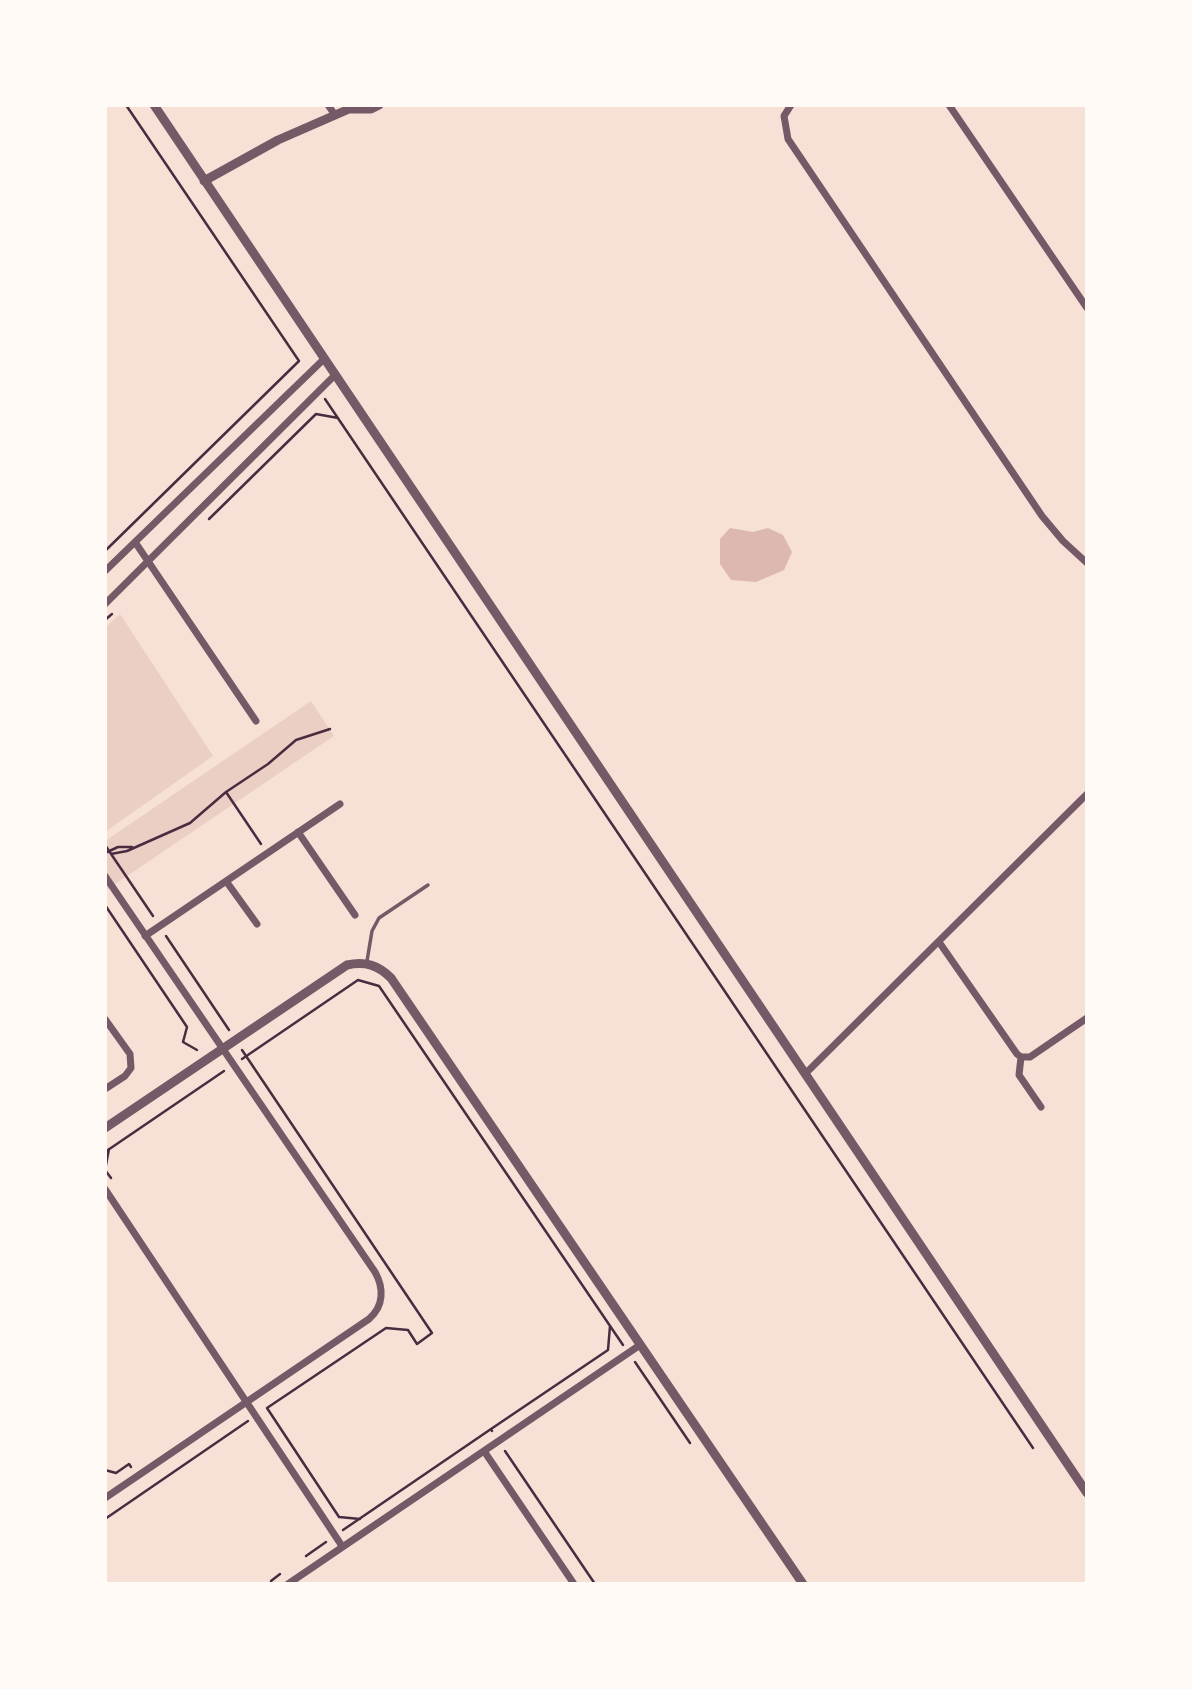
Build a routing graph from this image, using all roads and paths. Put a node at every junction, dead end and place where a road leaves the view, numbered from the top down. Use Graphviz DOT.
graph roads {
  1 [pos="126,105"];
  2 [pos="154,105"];
  3 [pos="328,105"];
  4 [pos="379,105"];
  5 [pos="791,105"];
  6 [pos="949,105"];
  7 [pos="351,107"];
  8 [pos="335,115"];
  9 [pos="204,181"];
  10 [pos="1087,308"];
  11 [pos="324,359"];
  12 [pos="299,361"];
  13 [pos="308,374"];
  14 [pos="335,375"];
  15 [pos="320,391"];
  16 [pos="338,418"];
  17 [pos="203,524"];
  18 [pos="135,542"];
  19 [pos="105,551"];
  20 [pos="1086,559"];
  21 [pos="149,561"];
  22 [pos="105,571"];
  23 [pos="105,604"];
  24 [pos="113,612"];
  25 [pos="105,620"];
  26 [pos="256,721"];
  27 [pos="330,729"];
  28 [pos="1087,794"];
  29 [pos="340,804"];
  30 [pos="298,832"];
  31 [pos="105,845"];
  32 [pos="108,853"];
  33 [pos="105,876"];
  34 [pos="226,881"];
  35 [pos="428,885"];
  36 [pos="105,905"];
  37 [pos="355,915"];
  38 [pos="257,924"];
  39 [pos="159,927"];
  40 [pos="145,936"];
  41 [pos="939,942"];
  42 [pos="366,963"];
  43 [pos="1087,1018"];
  44 [pos="105,1019"];
  45 [pos="236,1040"];
  46 [pos="222,1049"];
  47 [pos="246,1056"];
  48 [pos="210,1057"];
  49 [pos="1021,1057"];
  50 [pos="233,1065"];
  51 [pos="805,1074"];
  52 [pos="105,1090"];
  53 [pos="1041,1107"];
  54 [pos="105,1128"];
  55 [pos="107,1150"];
  56 [pos="113,1181"];
  57 [pos="105,1189"];
  58 [pos="640,1345"];
  59 [pos="258,1395"];
  60 [pos="246,1402"];
  61 [pos="267,1408"];
  62 [pos="256,1416"];
  63 [pos="491,1429"];
  64 [pos="499,1441"];
  65 [pos="1032,1448"];
  66 [pos="484,1451"];
  67 [pos="1087,1493"];
  68 [pos="105,1499"];
  69 [pos="105,1519"];
  70 [pos="360,1519"];
  71 [pos="335,1536"];
  72 [pos="342,1546"];
  73 [pos="303,1558"];
  74 [pos="282,1573"];
  75 [pos="271,1580"];
  76 [pos="288,1584"];
  77 [pos="574,1584"];
  78 [pos="596,1584"];
  79 [pos="803,1584"];
  1 -- 12 [label="path"];
  2 -- 9 [label="street"];
  3 -- 8 [label="street"];
  4 -- 7 [label="street"];
  5 -- 20 [label="street"];
  6 -- 10 [label="street"];
  7 -- 8 [label="street"];
  8 -- 9 [label="street"];
  9 -- 11 [label="street"];
  11 -- 13 [label="street"];
  11 -- 14 [label="street"];
  12 -- 13 [label="path"];
  12 -- 19 [label="path"];
  13 -- 18 [label="street"];
  14 -- 15 [label="street"];
  14 -- 51 [label="street"];
  15 -- 16 [label="path"];
  15 -- 21 [label="street"];
  16 -- 17 [label="path"];
  16 -- 65 [label="path"];
  18 -- 21 [label="street"];
  18 -- 22 [label="street"];
  21 -- 23 [label="street"];
  21 -- 26 [label="street"];
  24 -- 25 [label="path"];
  27 -- 32 [label="path"];
  28 -- 41 [label="street"];
  29 -- 30 [label="street"];
  30 -- 34 [label="street"];
  30 -- 37 [label="street"];
  31 -- 32 [label="path"];
  32 -- 39 [label="path"];
  33 -- 40 [label="street"];
  34 -- 38 [label="street"];
  34 -- 39 [label="street"];
  35 -- 42 [label="lane"];
  36 -- 48 [label="path"];
  39 -- 40 [label="street"];
  39 -- 45 [label="path"];
  40 -- 46 [label="street"];
  41 -- 49 [label="street"];
  41 -- 51 [label="street"];
  42 -- 45 [label="street"];
  42 -- 58 [label="street"];
  43 -- 49 [label="street"];
  44 -- 52 [label="street"];
  45 -- 46 [label="street"];
  45 -- 47 [label="path"];
  46 -- 48 [label="street"];
  46 -- 50 [label="street"];
  47 -- 50 [label="path"];
  47 -- 61 [label="path"];
  47 -- 63 [label="path"];
  48 -- 54 [label="street"];
  49 -- 53 [label="street"];
  50 -- 55 [label="path"];
  50 -- 59 [label="street"];
  51 -- 67 [label="street"];
  55 -- 56 [label="path"];
  57 -- 60 [label="street"];
  58 -- 64 [label="street"];
  58 -- 79 [label="street"];
  59 -- 60 [label="street"];
  59 -- 61 [label="path"];
  60 -- 62 [label="street"];
  60 -- 68 [label="street"];
  61 -- 62 [label="path"];
  61 -- 70 [label="path"];
  62 -- 69 [label="path"];
  62 -- 71 [label="street"];
  63 -- 64 [label="path"];
  63 -- 70 [label="path"];
  64 -- 66 [label="street"];
  64 -- 78 [label="path"];
  66 -- 72 [label="street"];
  66 -- 77 [label="street"];
  70 -- 71 [label="path"];
  71 -- 72 [label="street"];
  71 -- 73 [label="path"];
  72 -- 76 [label="street"];
  74 -- 75 [label="path"];
}
